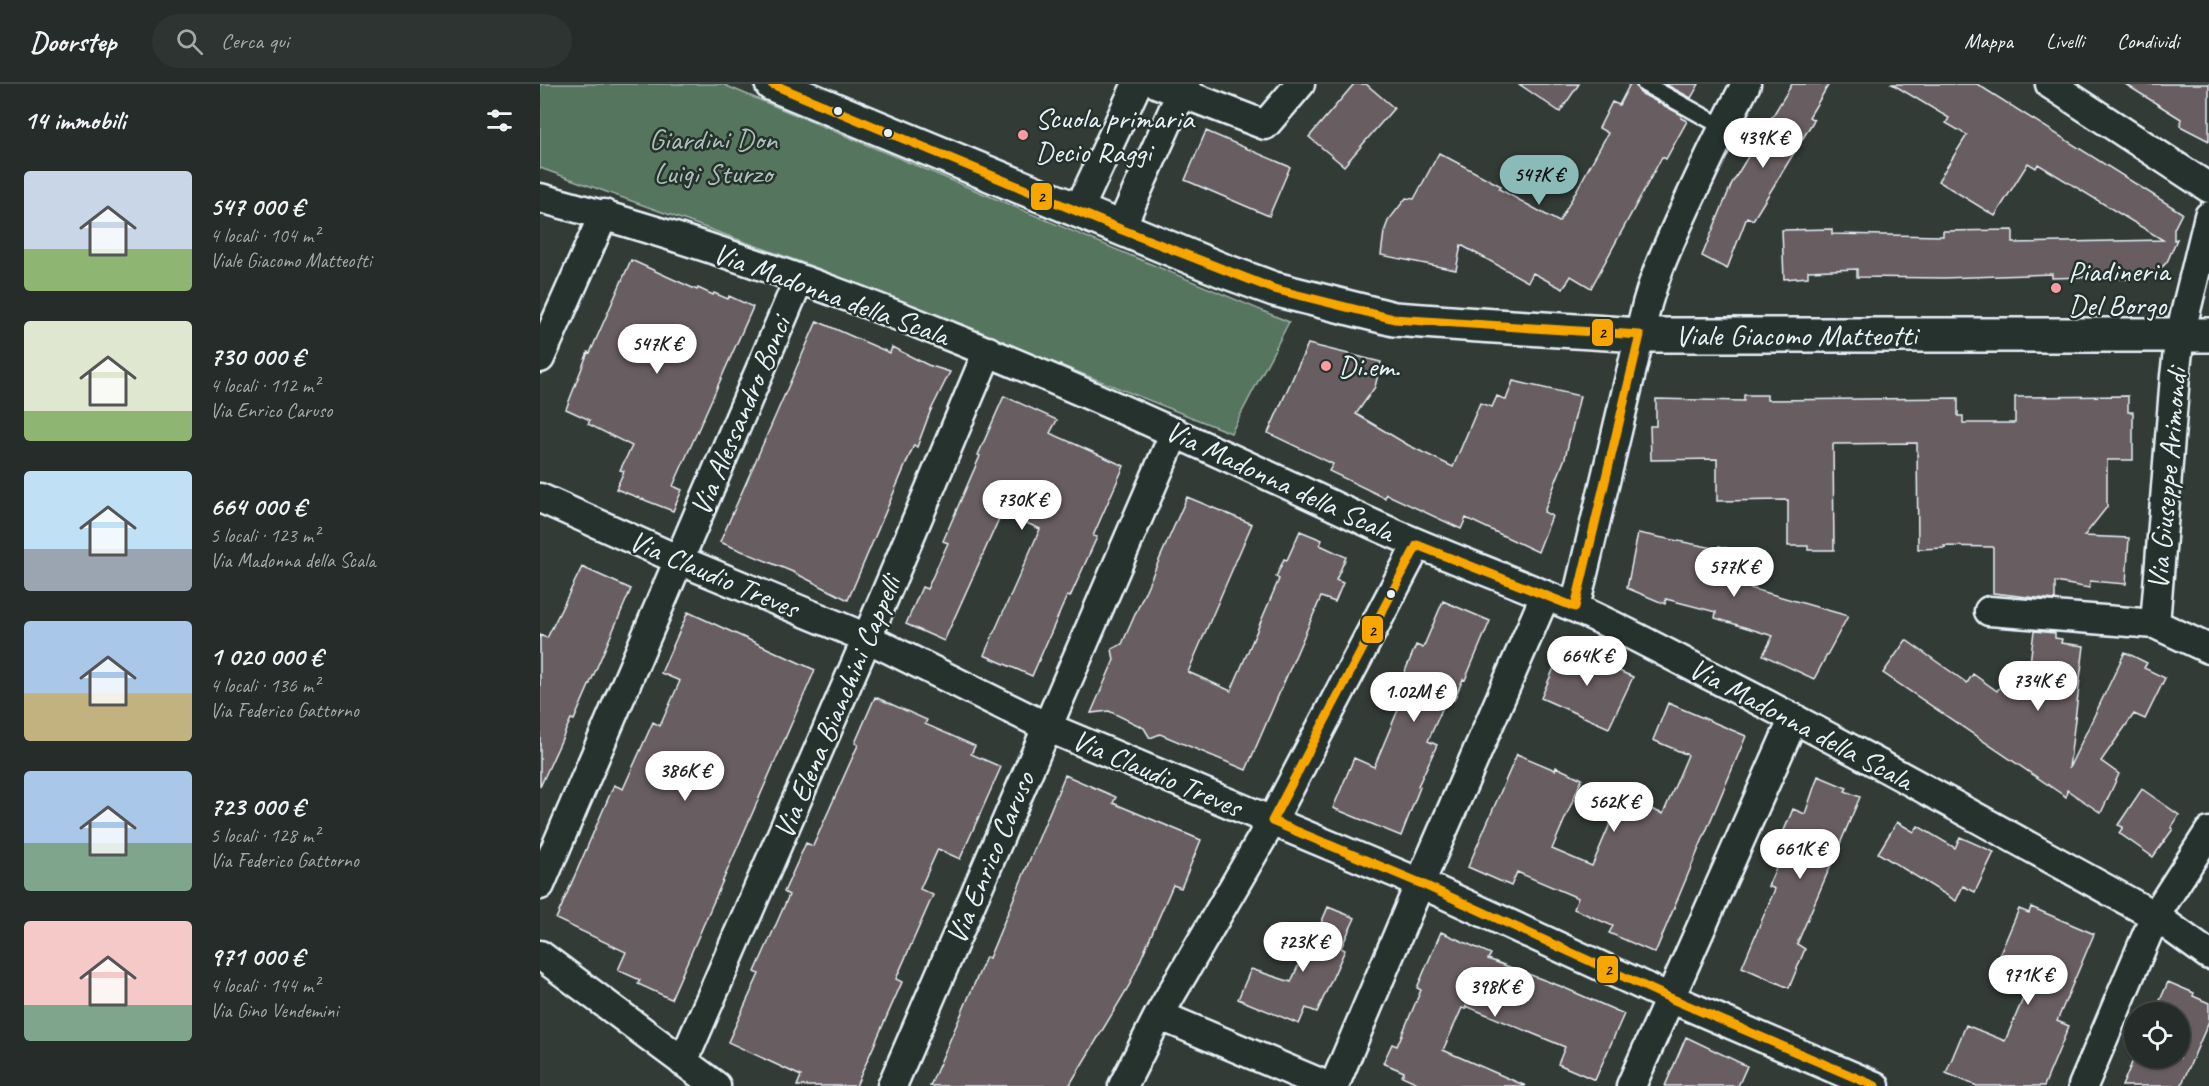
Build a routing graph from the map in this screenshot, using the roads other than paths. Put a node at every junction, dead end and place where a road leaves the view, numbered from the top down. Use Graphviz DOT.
graph roads {
  1 [pos="772,84"];
  2 [pos="1137,84"];
  3 [pos="1300,84"];
  4 [pos="1645,84"];
  5 [pos="1746,84"];
  6 [pos="2050,84"];
  7 [pos="1174,87"];
  8 [pos="1723,127"];
  9 [pos="2209,188"];
  10 [pos="540,198"];
  11 [pos="1078,211"];
  12 [pos="604,214"];
  13 [pos="2209,216"];
  14 [pos="1120,229"];
  15 [pos="799,279"];
  16 [pos="1640,335"];
  17 [pos="2195,335"];
  18 [pos="988,351"];
  19 [pos="540,358"];
  20 [pos="1176,432"];
  21 [pos="540,498"];
  22 [pos="1417,545"];
  23 [pos="678,560"];
  24 [pos="1545,596"];
  25 [pos="1575,608"];
  26 [pos="1989,611"];
  27 [pos="2155,624"];
  28 [pos="867,639"];
  29 [pos="2209,649"];
  30 [pos="1794,718"];
  31 [pos="1047,727"];
  32 [pos="1272,821"];
  33 [pos="2209,832"];
  34 [pos="1420,883"];
  35 [pos="540,885"];
  36 [pos="2155,916"];
  37 [pos="540,955"];
  38 [pos="2209,955"];
  39 [pos="1670,998"];
  40 [pos="1159,1015"];
  41 [pos="683,1062"];
  42 [pos="716,1086"];
  43 [pos="892,1086"];
  44 [pos="1123,1086"];
  45 [pos="1327,1086"];
  46 [pos="1334,1086"];
  47 [pos="1631,1086"];
  48 [pos="1875,1086"];
  49 [pos="2084,1086"];
  1 -- 11 [label="main road, Viale Giacomo Matteotti"];
  2 -- 11 [label="street"];
  3 -- 7 [label="street"];
  4 -- 8 [label="lane"];
  5 -- 8 [label="street"];
  6 -- 9 [label="street"];
  7 -- 14 [label="street"];
  8 -- 16 [label="street"];
  10 -- 12 [label="street, Via Madonna della Scala"];
  11 -- 14 [label="main road, Viale Giacomo Matteotti"];
  12 -- 15 [label="street, Via Madonna della Scala"];
  12 -- 19 [label="street"];
  13 -- 17 [label="street, Via Giuseppe Arimondi"];
  14 -- 16 [label="main road, Viale Giacomo Matteotti"];
  15 -- 18 [label="street, Via Madonna della Scala"];
  15 -- 23 [label="street, Via Alessandro Bonci"];
  16 -- 17 [label="main road, Viale Giacomo Matteotti"];
  16 -- 25 [label="street"];
  17 -- 27 [label="street, Via Giuseppe Arimondi"];
  18 -- 20 [label="street, Via Madonna della Scala"];
  18 -- 28 [label="street, Via Elena Bianchini Cappelli"];
  20 -- 22 [label="street, Via Madonna della Scala"];
  20 -- 31 [label="street, Via Enrico Caruso"];
  21 -- 23 [label="street, Via Claudio Treves"];
  22 -- 24 [label="street, Via Madonna della Scala"];
  22 -- 32 [label="street"];
  23 -- 28 [label="street, Via Claudio Treves"];
  23 -- 35 [label="street, Via Alessandro Bonci"];
  24 -- 25 [label="street, Via Madonna della Scala"];
  24 -- 34 [label="street"];
  25 -- 30 [label="street, Via Madonna della Scala"];
  26 -- 27 [label="street"];
  27 -- 29 [label="street"];
  28 -- 31 [label="street, Via Claudio Treves"];
  28 -- 41 [label="street, Via Elena Bianchini Cappelli"];
  30 -- 36 [label="street, Via Madonna della Scala"];
  30 -- 39 [label="street"];
  31 -- 32 [label="street, Via Claudio Treves"];
  31 -- 43 [label="street, Via Enrico Caruso"];
  32 -- 34 [label="street, Via Claudio Treves"];
  32 -- 40 [label="street"];
  33 -- 36 [label="street"];
  34 -- 39 [label="street, Via Claudio Treves"];
  34 -- 46 [label="street"];
  36 -- 38 [label="street, Via Madonna della Scala"];
  36 -- 49 [label="street"];
  37 -- 41 [label="street"];
  39 -- 47 [label="street"];
  39 -- 48 [label="street, Via Claudio Treves"];
  40 -- 44 [label="street"];
  40 -- 45 [label="street"];
  41 -- 42 [label="street"];
}
